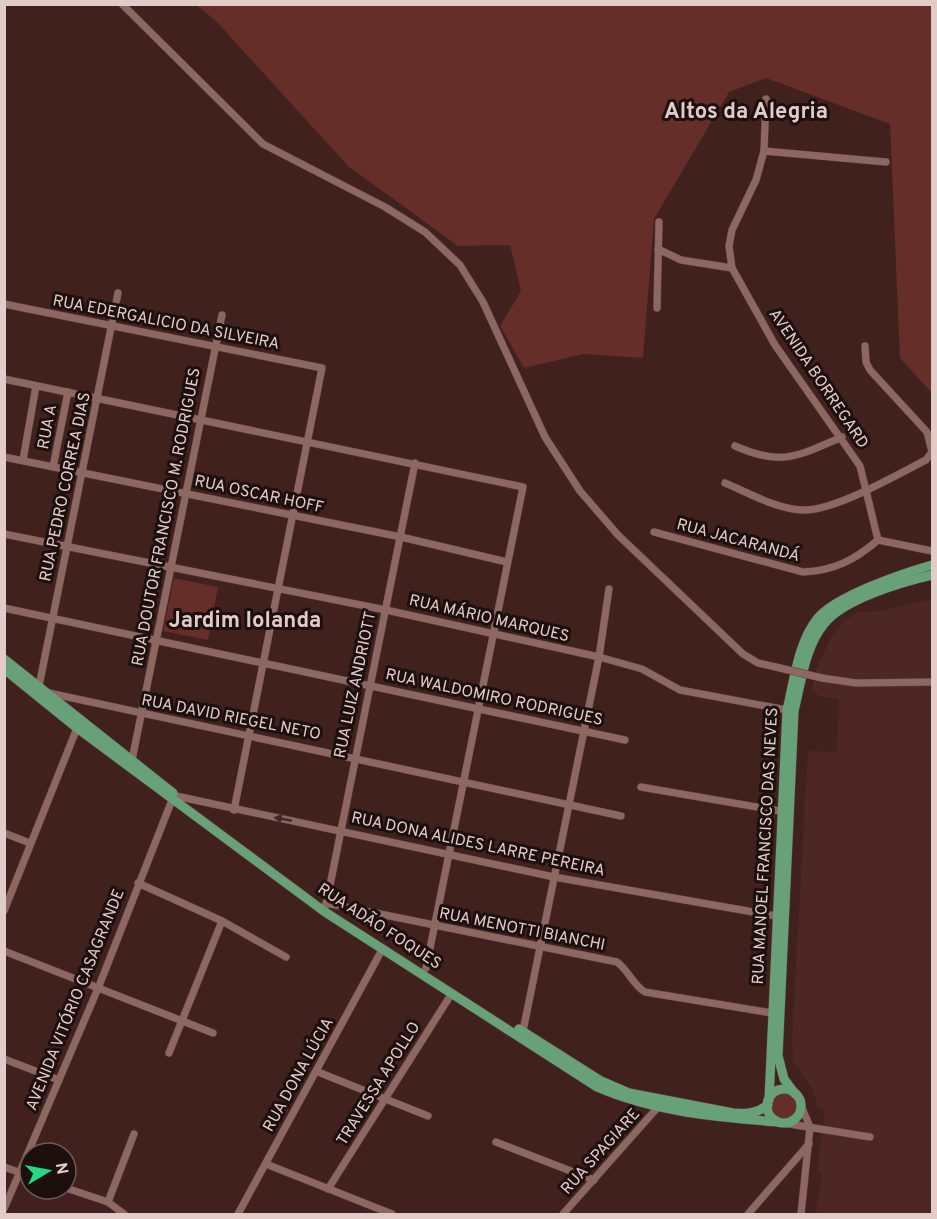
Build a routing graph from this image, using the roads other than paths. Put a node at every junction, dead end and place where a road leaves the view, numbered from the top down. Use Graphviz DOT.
graph roads {
  1 [pos="122,4"];
  2 [pos="766,99"];
  3 [pos="764,151"];
  4 [pos="886,162"];
  5 [pos="659,222"];
  6 [pos="658,249"];
  7 [pos="732,268"];
  8 [pos="118,293"];
  9 [pos="4,304"];
  10 [pos="657,308"];
  11 [pos="222,315"];
  12 [pos="112,325"];
  13 [pos="865,346"];
  14 [pos="215,347"];
  15 [pos="4,379"];
  16 [pos="36,386"];
  17 [pos="68,392"];
  18 [pos="98,398"];
  19 [pos="201,420"];
  20 [pos="842,437"];
  21 [pos="306,444"];
  22 [pos="735,446"];
  23 [pos="4,457"];
  24 [pos="23,460"];
  25 [pos="415,464"];
  26 [pos="53,467"];
  27 [pos="81,472"];
  28 [pos="725,483"];
  29 [pos="868,489"];
  30 [pos="187,493"];
  31 [pos="292,516"];
  32 [pos="654,532"];
  33 [pos="4,534"];
  34 [pos="401,537"];
  35 [pos="878,540"];
  36 [pos="67,547"];
  37 [pos="933,551"];
  38 [pos="507,562"];
  39 [pos="933,565"];
  40 [pos="171,567"];
  41 [pos="933,574"];
  42 [pos="278,588"];
  43 [pos="609,589"];
  44 [pos="4,608"];
  45 [pos="386,610"];
  46 [pos="52,618"];
  47 [pos="492,635"];
  48 [pos="157,640"];
  49 [pos="599,657"];
  50 [pos="4,659"];
  51 [pos="263,663"];
  52 [pos="4,669"];
  53 [pos="933,682"];
  54 [pos="370,684"];
  55 [pos="43,689"];
  56 [pos="479,709"];
  57 [pos="787,710"];
  58 [pos="142,714"];
  59 [pos="76,728"];
  60 [pos="583,731"];
  61 [pos="248,735"];
  62 [pos="625,740"];
  63 [pos="355,757"];
  64 [pos="132,760"];
  65 [pos="464,782"];
  66 [pos="641,787"];
  67 [pos="174,798"];
  68 [pos="568,804"];
  69 [pos="234,810"];
  70 [pos="780,811"];
  71 [pos="621,816"];
  72 [pos="340,831"];
  73 [pos="4,833"];
  74 [pos="30,843"];
  75 [pos="449,854"];
  76 [pos="554,877"];
  77 [pos="138,883"];
  78 [pos="326,907"];
  79 [pos="4,911"];
  80 [pos="776,916"];
  81 [pos="222,921"];
  82 [pos="435,926"];
  83 [pos="541,947"];
  84 [pos="383,948"];
  85 [pos="4,951"];
  86 [pos="286,957"];
  87 [pos="426,968"];
  88 [pos="99,986"];
  89 [pos="452,993"];
  90 [pos="772,1013"];
  91 [pos="182,1021"];
  92 [pos="523,1031"];
  93 [pos="213,1034"];
  94 [pos="169,1053"];
  95 [pos="4,1059"];
  96 [pos="318,1072"];
  97 [pos="59,1080"];
  98 [pos="795,1094"];
  99 [pos="386,1099"];
  100 [pos="800,1102"];
  101 [pos="768,1103"];
  102 [pos="658,1107"];
  103 [pos="428,1116"];
  104 [pos="780,1122"];
  105 [pos="810,1127"];
  106 [pos="134,1134"];
  107 [pos="870,1137"];
  108 [pos="32,1141"];
  109 [pos="496,1142"];
  110 [pos="810,1144"];
  111 [pos="266,1164"];
  112 [pos="18,1174"];
  113 [pos="594,1180"];
  114 [pos="327,1189"];
  115 [pos="78,1192"];
  116 [pos="108,1202"];
  117 [pos="4,1209"];
  118 [pos="124,1214"];
  119 [pos="391,1214"];
  120 [pos="238,1215"];
  121 [pos="563,1215"];
  122 [pos="748,1215"];
  123 [pos="801,1215"];
  1 -- 53 [label="street, bridge"];
  2 -- 3 [label="street, AVENIDA BORREGARD"];
  3 -- 4 [label="street"];
  3 -- 7 [label="street, AVENIDA BORREGARD"];
  5 -- 6 [label="street"];
  6 -- 7 [label="street"];
  6 -- 10 [label="street"];
  7 -- 20 [label="street, AVENIDA BORREGARD"];
  8 -- 12 [label="street, RUA PEDRO CORREA DIAS"];
  9 -- 12 [label="street, RUA EDERGALICIO DA SILVEIRA"];
  11 -- 14 [label="street, RUA DOUTOR FRANCISCO M. RODRIGUES"];
  12 -- 14 [label="street, RUA EDERGALICIO DA SILVEIRA"];
  12 -- 18 [label="street, RUA PEDRO CORREA DIAS"];
  13 -- 29 [label="street"];
  14 -- 19 [label="street, RUA DOUTOR FRANCISCO M. RODRIGUES"];
  14 -- 21 [label="street, RUA EDERGALICIO DA SILVEIRA"];
  15 -- 16 [label="street"];
  16 -- 17 [label="street"];
  16 -- 24 [label="street"];
  17 -- 18 [label="street"];
  17 -- 26 [label="street, RUA A"];
  18 -- 19 [label="street"];
  18 -- 27 [label="street, RUA PEDRO CORREA DIAS"];
  19 -- 21 [label="street"];
  19 -- 30 [label="street, RUA DOUTOR FRANCISCO M. RODRIGUES"];
  20 -- 22 [label="street"];
  20 -- 29 [label="street, AVENIDA BORREGARD"];
  21 -- 25 [label="street"];
  21 -- 31 [label="street"];
  23 -- 24 [label="street, RUA OSCAR HOFF"];
  24 -- 26 [label="street, RUA OSCAR HOFF"];
  25 -- 34 [label="street, RUA LUIZ ANDRIOTT"];
  25 -- 38 [label="street"];
  26 -- 27 [label="street, RUA OSCAR HOFF"];
  27 -- 30 [label="street, RUA OSCAR HOFF"];
  27 -- 36 [label="street, RUA PEDRO CORREA DIAS"];
  28 -- 29 [label="street"];
  29 -- 35 [label="street, AVENIDA BORREGARD"];
  30 -- 31 [label="street, RUA OSCAR HOFF"];
  30 -- 40 [label="street, RUA DOUTOR FRANCISCO M. RODRIGUES"];
  31 -- 34 [label="street, RUA OSCAR HOFF"];
  31 -- 42 [label="street"];
  32 -- 35 [label="street, RUA JACARANDÁ"];
  33 -- 36 [label="street, RUA MÁRIO MARQUES"];
  34 -- 38 [label="street, RUA OSCAR HOFF"];
  34 -- 45 [label="street, RUA LUIZ ANDRIOTT"];
  35 -- 37 [label="street"];
  36 -- 40 [label="street, RUA MÁRIO MARQUES"];
  36 -- 46 [label="street, RUA PEDRO CORREA DIAS"];
  38 -- 47 [label="street"];
  39 -- 57 [label="main road, RUA MANOEL FRANCISCO DAS NEVES"];
  40 -- 42 [label="street, RUA MÁRIO MARQUES"];
  40 -- 48 [label="street, RUA DOUTOR FRANCISCO M. RODRIGUES"];
  41 -- 98 [label="main road, RUA MANOEL FRANCISCO DAS NEVES"];
  42 -- 45 [label="street, RUA MÁRIO MARQUES"];
  42 -- 51 [label="street"];
  43 -- 49 [label="street"];
  44 -- 46 [label="street, RUA WALDOMIRO RODRIGUES"];
  45 -- 47 [label="street, RUA MÁRIO MARQUES"];
  45 -- 54 [label="street, RUA LUIZ ANDRIOTT"];
  46 -- 48 [label="street, RUA WALDOMIRO RODRIGUES"];
  46 -- 55 [label="street, RUA PEDRO CORREA DIAS"];
  47 -- 49 [label="street, RUA MÁRIO MARQUES"];
  47 -- 56 [label="street"];
  48 -- 51 [label="street, RUA WALDOMIRO RODRIGUES"];
  48 -- 58 [label="street, RUA DOUTOR FRANCISCO M. RODRIGUES"];
  49 -- 57 [label="street, RUA MÁRIO MARQUES"];
  49 -- 60 [label="street"];
  50 -- 55 [label="main road, RUA ADÃO FOQUES"];
  51 -- 54 [label="street, RUA WALDOMIRO RODRIGUES"];
  51 -- 61 [label="street"];
  52 -- 59 [label="main road, RUA ADÃO FOQUES"];
  54 -- 56 [label="street, RUA WALDOMIRO RODRIGUES"];
  54 -- 63 [label="street, RUA LUIZ ANDRIOTT"];
  55 -- 58 [label="street, RUA DAVID RIEGEL NETO"];
  55 -- 64 [label="main road, RUA ADÃO FOQUES"];
  56 -- 60 [label="street, RUA WALDOMIRO RODRIGUES"];
  56 -- 65 [label="street"];
  57 -- 70 [label="main road, RUA MANOEL FRANCISCO DAS NEVES"];
  58 -- 61 [label="street, RUA DAVID RIEGEL NETO"];
  58 -- 64 [label="street, RUA DOUTOR FRANCISCO M. RODRIGUES"];
  59 -- 67 [label="main road, RUA ADÃO FOQUES"];
  59 -- 74 [label="street"];
  60 -- 62 [label="street, RUA WALDOMIRO RODRIGUES"];
  60 -- 68 [label="street"];
  61 -- 63 [label="street, RUA DAVID RIEGEL NETO"];
  61 -- 69 [label="street"];
  63 -- 65 [label="street, RUA DAVID RIEGEL NETO"];
  63 -- 72 [label="street, RUA LUIZ ANDRIOTT"];
  64 -- 67 [label="main road, RUA ADÃO FOQUES"];
  65 -- 68 [label="street, RUA DAVID RIEGEL NETO"];
  65 -- 75 [label="street"];
  66 -- 70 [label="street"];
  67 -- 69 [label="street, RUA DONA ALIDES LARRE PEREIRA"];
  67 -- 77 [label="street, AVENIDA VITÓRIO CASAGRANDE"];
  67 -- 78 [label="main road, RUA ADÃO FOQUES"];
  68 -- 71 [label="street, RUA DAVID RIEGEL NETO"];
  68 -- 76 [label="street"];
  72 -- 69 [label="street, RUA DONA ALIDES LARRE PEREIRA, one-way"];
  70 -- 80 [label="main road, RUA MANOEL FRANCISCO DAS NEVES"];
  72 -- 75 [label="street, RUA DONA ALIDES LARRE PEREIRA"];
  72 -- 78 [label="street, RUA LUIZ ANDRIOTT"];
  73 -- 74 [label="street"];
  74 -- 79 [label="street"];
  75 -- 76 [label="street, RUA DONA ALIDES LARRE PEREIRA"];
  75 -- 82 [label="street"];
  76 -- 80 [label="street, RUA DONA ALIDES LARRE PEREIRA"];
  76 -- 83 [label="street"];
  77 -- 81 [label="street"];
  77 -- 88 [label="street, AVENIDA VITÓRIO CASAGRANDE"];
  78 -- 82 [label="street, RUA MENOTTI BIANCHI"];
  78 -- 84 [label="main road, RUA ADÃO FOQUES"];
  78 -- 87 [label="main road, RUA ADÃO FOQUES"];
  80 -- 90 [label="main road, RUA MANOEL FRANCISCO DAS NEVES"];
  81 -- 86 [label="street"];
  81 -- 91 [label="street"];
  82 -- 83 [label="street, RUA MENOTTI BIANCHI"];
  82 -- 87 [label="street"];
  83 -- 90 [label="street, RUA MENOTTI BIANCHI"];
  83 -- 92 [label="street"];
  84 -- 89 [label="main road, RUA ADÃO FOQUES"];
  84 -- 96 [label="street, RUA DONA LÚCIA"];
  85 -- 88 [label="street"];
  87 -- 92 [label="main road, RUA ADÃO FOQUES"];
  88 -- 91 [label="street"];
  88 -- 97 [label="street, AVENIDA VITÓRIO CASAGRANDE"];
  89 -- 99 [label="street, TRAVESSA APOLLO"];
  89 -- 102 [label="main road, RUA ADÃO FOQUES"];
  90 -- 101 [label="main road, RUA MANOEL FRANCISCO DAS NEVES"];
  91 -- 93 [label="street"];
  91 -- 94 [label="street"];
  92 -- 101 [label="main road, RUA ADÃO FOQUES"];
  95 -- 97 [label="street"];
  96 -- 99 [label="street"];
  96 -- 111 [label="street, RUA DONA LÚCIA"];
  97 -- 108 [label="street, AVENIDA VITÓRIO CASAGRANDE"];
  98 -- 100 [label="main road"];
  98 -- 101 [label="main road"];
  99 -- 103 [label="street"];
  99 -- 114 [label="street, TRAVESSA APOLLO"];
  100 -- 104 [label="main road"];
  100 -- 105 [label="street"];
  101 -- 104 [label="main road"];
  102 -- 104 [label="main road, RUA ADÃO FOQUES"];
  102 -- 113 [label="street, RUA SPAGIARE"];
  104 -- 105 [label="street, RUA ADÃO FOQUES"];
  105 -- 107 [label="street, RUA ADÃO FOQUES"];
  105 -- 110 [label="street"];
  106 -- 116 [label="street"];
  109 -- 113 [label="street"];
  110 -- 122 [label="street"];
  110 -- 123 [label="street"];
  111 -- 114 [label="street"];
  111 -- 120 [label="street, RUA DONA LÚCIA"];
  112 -- 117 [label="street, AVENIDA VITÓRIO CASAGRANDE"];
  113 -- 121 [label="street, RUA SPAGIARE"];
  114 -- 119 [label="street"];
  115 -- 116 [label="street"];
  116 -- 118 [label="street"];
}
